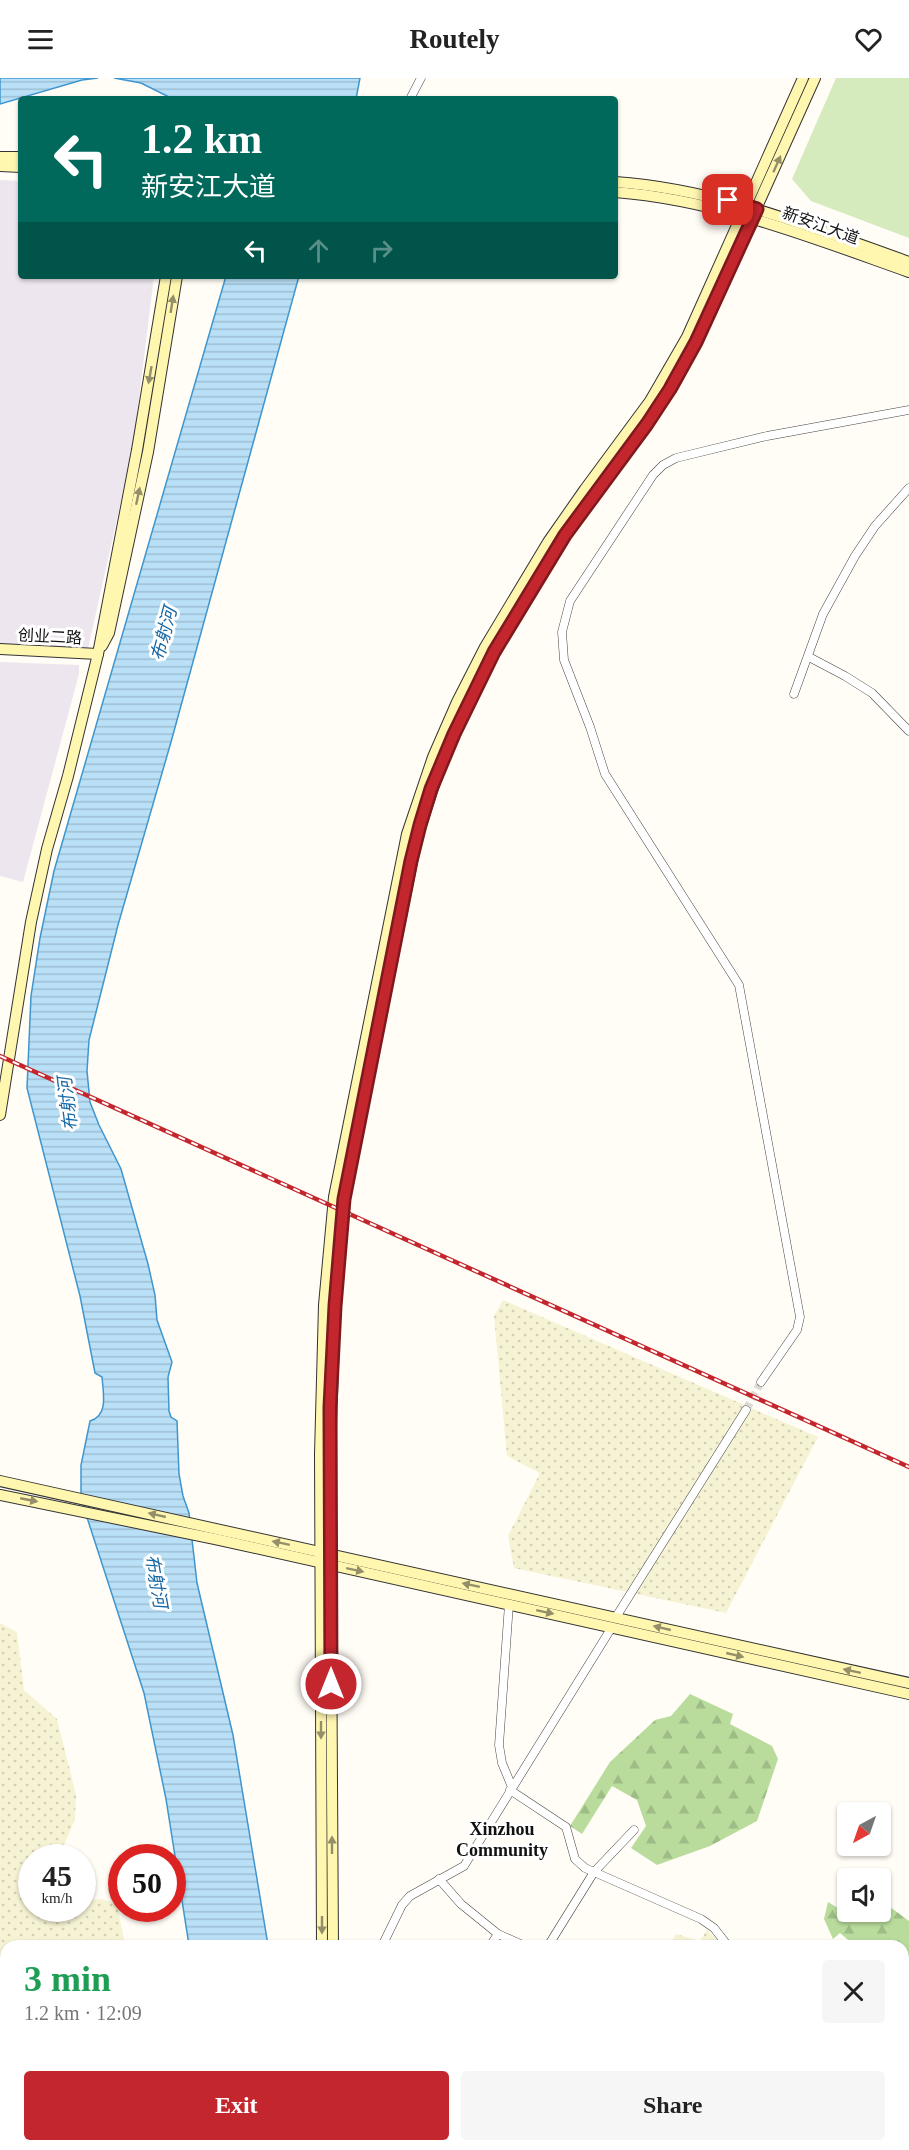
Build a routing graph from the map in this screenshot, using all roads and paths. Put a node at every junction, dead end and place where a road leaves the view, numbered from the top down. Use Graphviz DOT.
graph roads {
  1 [pos="422,78"];
  2 [pos="803,78"];
  3 [pos="814,78"];
  4 [pos="412,96"];
  5 [pos="0,157"];
  6 [pos="18,157"];
  7 [pos="0,166"];
  8 [pos="18,167"];
  9 [pos="618,182"];
  10 [pos="618,192"];
  11 [pos="750,212"];
  12 [pos="909,262"];
  13 [pos="909,272"];
  14 [pos="166,279"];
  15 [pos="177,279"];
  16 [pos="909,410"];
  17 [pos="909,488"];
  18 [pos="0,649"];
  19 [pos="98,654"];
  20 [pos="809,657"];
  21 [pos="794,694"];
  22 [pos="909,731"];
  23 [pos="3,1077"];
  24 [pos="0,1115"];
  25 [pos="761,1382"];
  26 [pos="746,1410"];
  27 [pos="0,1481"];
  28 [pos="0,1495"];
  29 [pos="215,1534"];
  30 [pos="325,1558"];
  31 [pos="508,1604"];
  32 [pos="614,1622"];
  33 [pos="909,1683"];
  34 [pos="909,1694"];
  35 [pos="511,1789"];
  36 [pos="634,1830"];
  37 [pos="594,1872"];
  38 [pos="439,1880"];
  39 [pos="498,1934"];
  40 [pos="322,1940"];
  41 [pos="333,1940"];
  42 [pos="385,1940"];
  43 [pos="494,1940"];
  44 [pos="512,1940"];
  45 [pos="552,1940"];
  46 [pos="723,1940"];
  1 -- 4 [label="street"];
  2 -- 11 [label="main road"];
  11 -- 3 [label="main road, one-way"];
  5 -- 6 [label="main road"];
  7 -- 8 [label="main road"];
  9 -- 11 [label="main road, 新安江大道"];
  10 -- 11 [label="main road, 新安江大道"];
  11 -- 12 [label="main road, 新安江大道"];
  11 -- 13 [label="main road, 新安江大道"];
  11 -- 30 [label="main road"];
  14 -- 19 [label="main road, one-way"];
  19 -- 15 [label="main road, one-way"];
  16 -- 25 [label="street"];
  17 -- 20 [label="street"];
  18 -- 19 [label="main road, 创业二路"];
  19 -- 23 [label="main road"];
  20 -- 21 [label="street"];
  20 -- 22 [label="street"];
  23 -- 24 [label="main road"];
  26 -- 32 [label="street"];
  29 -- 27 [label="main road, one-way"];
  28 -- 29 [label="main road, one-way"];
  29 -- 30 [label="main road"];
  30 -- 31 [label="main road, one-way"];
  32 -- 30 [label="main road, one-way"];
  30 -- 40 [label="main road, one-way"];
  41 -- 30 [label="main road, one-way"];
  31 -- 32 [label="main road, one-way"];
  31 -- 35 [label="street"];
  33 -- 32 [label="main road, one-way"];
  32 -- 34 [label="main road, one-way"];
  32 -- 35 [label="street"];
  35 -- 37 [label="street"];
  35 -- 38 [label="street"];
  36 -- 37 [label="street"];
  37 -- 45 [label="street"];
  37 -- 46 [label="street"];
  38 -- 39 [label="street"];
  38 -- 42 [label="street"];
  39 -- 43 [label="street"];
  39 -- 44 [label="street"];
}
